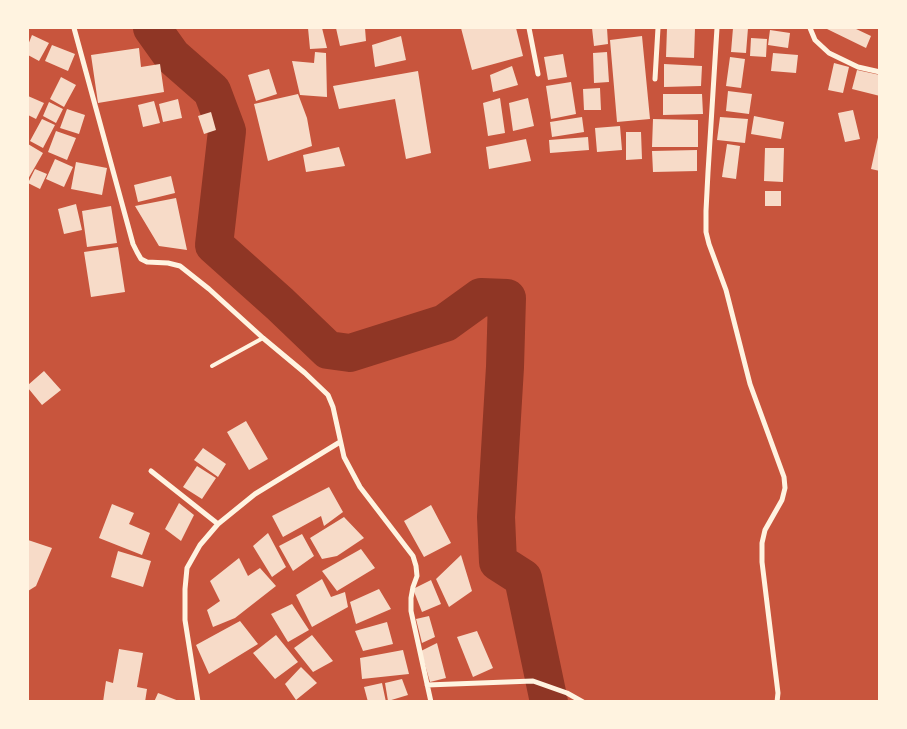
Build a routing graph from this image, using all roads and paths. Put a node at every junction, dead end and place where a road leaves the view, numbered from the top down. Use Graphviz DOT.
graph roads {
  1 [pos="74,28"];
  2 [pos="529,28"];
  3 [pos="658,28"];
  4 [pos="717,28"];
  5 [pos="810,28"];
  6 [pos="880,72"];
  7 [pos="538,74"];
  8 [pos="655,79"];
  9 [pos="263,338"];
  10 [pos="212,366"];
  11 [pos="340,442"];
  12 [pos="151,471"];
  13 [pos="218,524"];
  14 [pos="427,685"];
  15 [pos="198,702"];
  16 [pos="432,702"];
  17 [pos="583,702"];
  18 [pos="777,702"];
  1 -- 9 [label="street"];
  2 -- 7 [label="street"];
  3 -- 8 [label="street"];
  4 -- 18 [label="street"];
  5 -- 6 [label="street"];
  9 -- 10 [label="lane"];
  9 -- 11 [label="street"];
  11 -- 13 [label="street"];
  11 -- 14 [label="street"];
  12 -- 13 [label="street"];
  13 -- 15 [label="street"];
  14 -- 16 [label="street"];
  14 -- 17 [label="street"];
}
